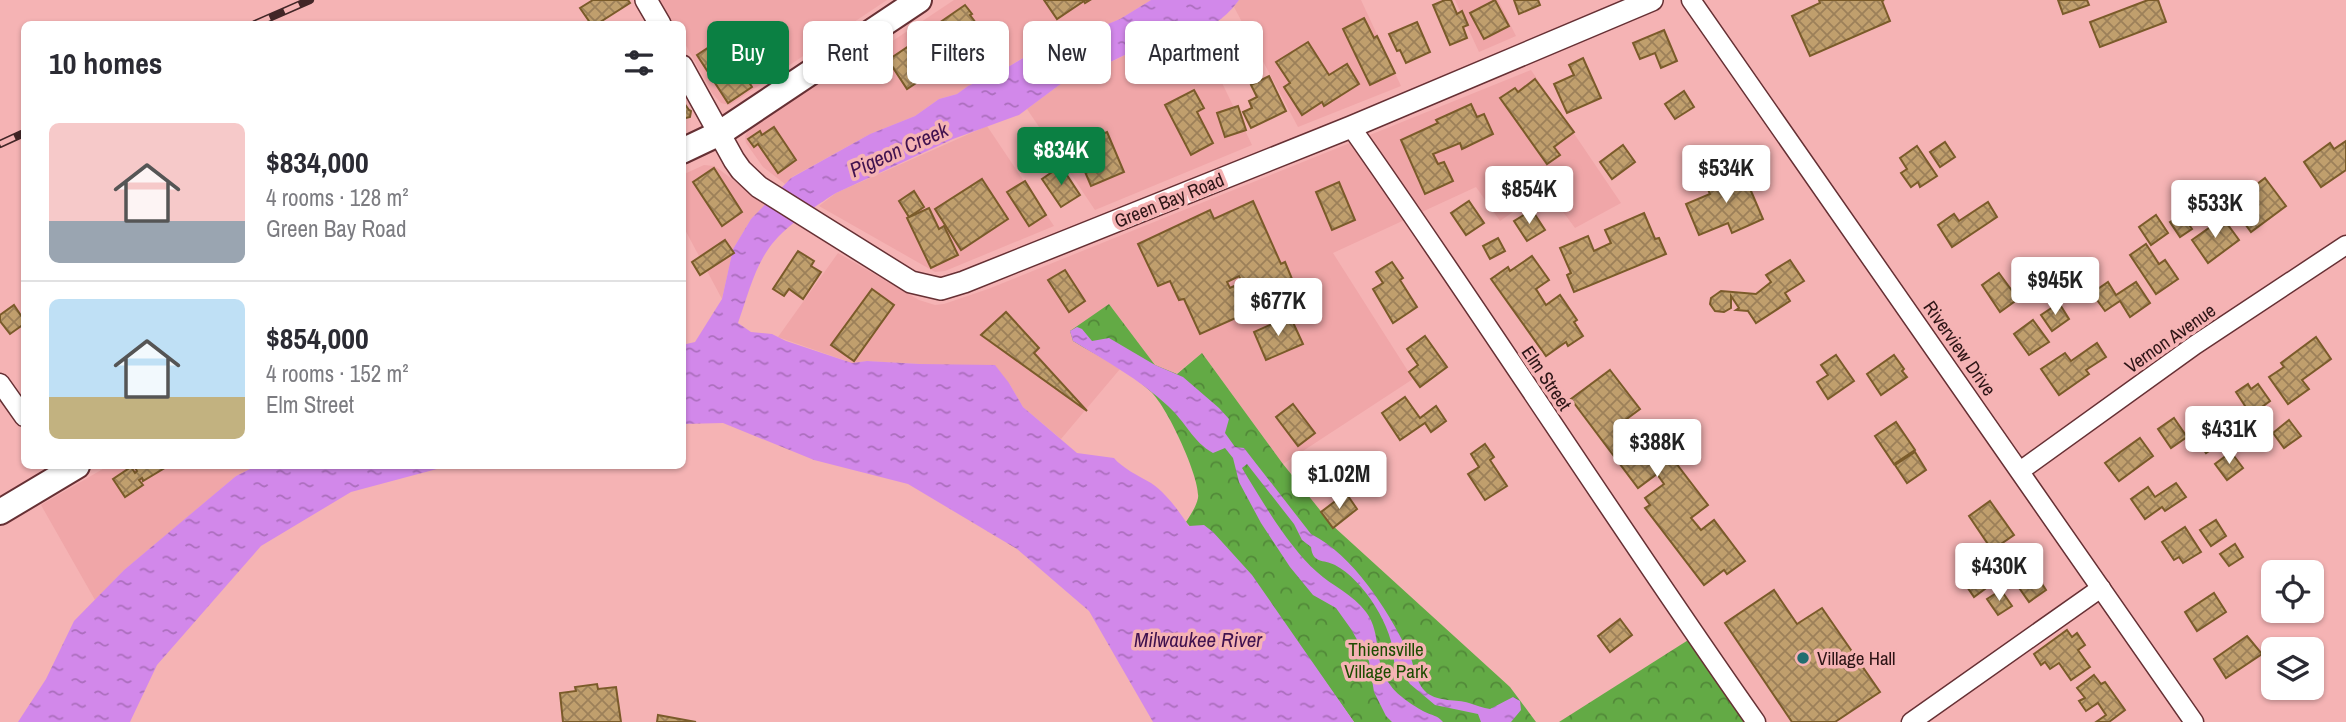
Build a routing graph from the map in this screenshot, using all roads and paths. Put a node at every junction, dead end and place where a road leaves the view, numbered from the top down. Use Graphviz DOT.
graph roads {
  1 [pos="646,0"];
  2 [pos="919,0"];
  3 [pos="1652,0"];
  4 [pos="1691,0"];
  5 [pos="658,21"];
  6 [pos="686,73"];
  7 [pos="1352,127"];
  8 [pos="720,133"];
  9 [pos="686,149"];
  10 [pos="2344,251"];
  11 [pos="0,383"];
  12 [pos="21,413"];
  13 [pos="65,469"];
  14 [pos="2020,471"];
  15 [pos="0,512"];
  16 [pos="2101,588"];
  17 [pos="1756,722"];
  18 [pos="1911,722"];
  19 [pos="2194,722"];
  1 -- 5 [label="street"];
  2 -- 8 [label="main road"];
  3 -- 7 [label="street, Green Bay Road"];
  4 -- 14 [label="street, Riverview Drive"];
  6 -- 8 [label="street, Green Bay Road"];
  7 -- 8 [label="street, Green Bay Road"];
  7 -- 17 [label="street, Elm Street"];
  8 -- 9 [label="main road"];
  10 -- 14 [label="street, Vernon Avenue"];
  11 -- 12 [label="street"];
  13 -- 15 [label="main road"];
  14 -- 16 [label="street, Riverview Drive"];
  16 -- 18 [label="street"];
  16 -- 19 [label="street, Riverview Drive"];
}
